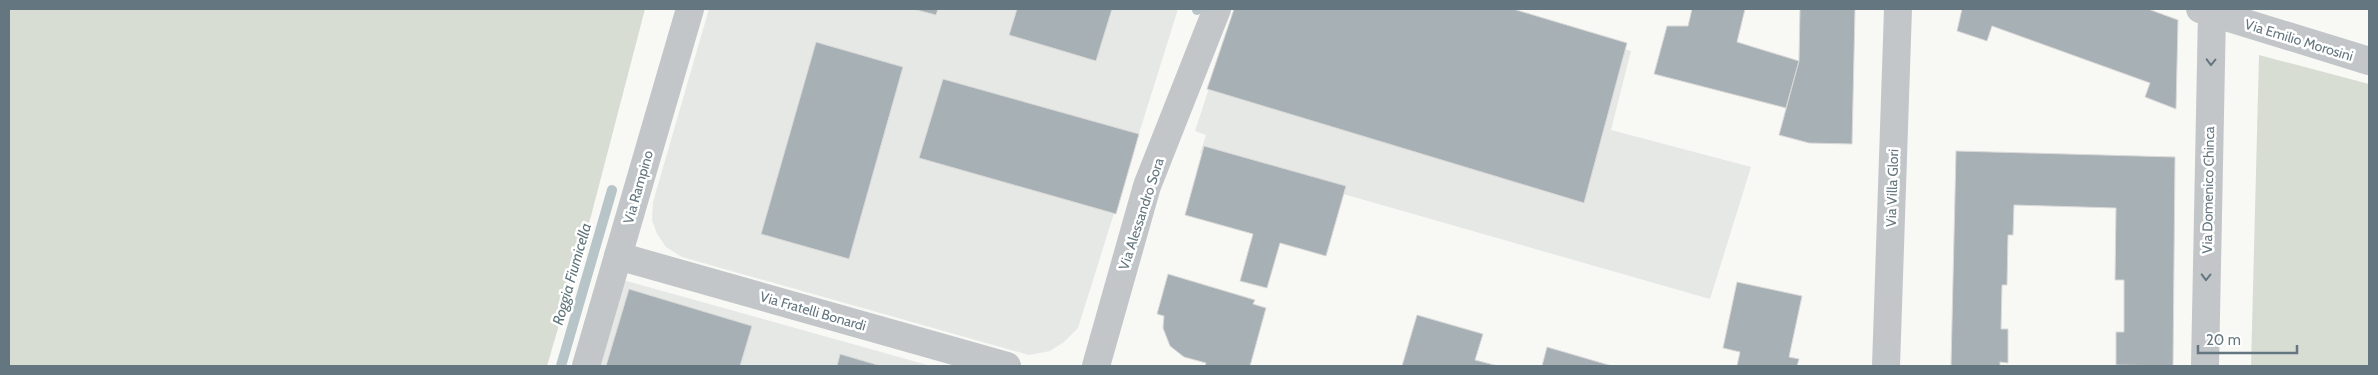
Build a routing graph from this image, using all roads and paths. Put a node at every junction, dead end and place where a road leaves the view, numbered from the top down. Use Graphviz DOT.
graph roads {
  1 [pos="690,9"];
  2 [pos="1217,9"];
  3 [pos="1898,9"];
  4 [pos="2206,11"];
  5 [pos="2369,61"];
  6 [pos="618,256"];
  7 [pos="586,366"];
  8 [pos="1007,366"];
  9 [pos="1096,366"];
  10 [pos="1886,366"];
  11 [pos="2204,366"];
  1 -- 6 [label="street, Via Rampino"];
  2 -- 9 [label="street, Via Alessandro Sora"];
  3 -- 10 [label="street, Via Villa Glori"];
  4 -- 5 [label="street, Via Emilio Morosini"];
  4 -- 11 [label="street, Via Domenico Chinca, one-way"];
  6 -- 7 [label="street, Via Rampino"];
  6 -- 8 [label="street, Via Fratelli Bonardi"];
}
